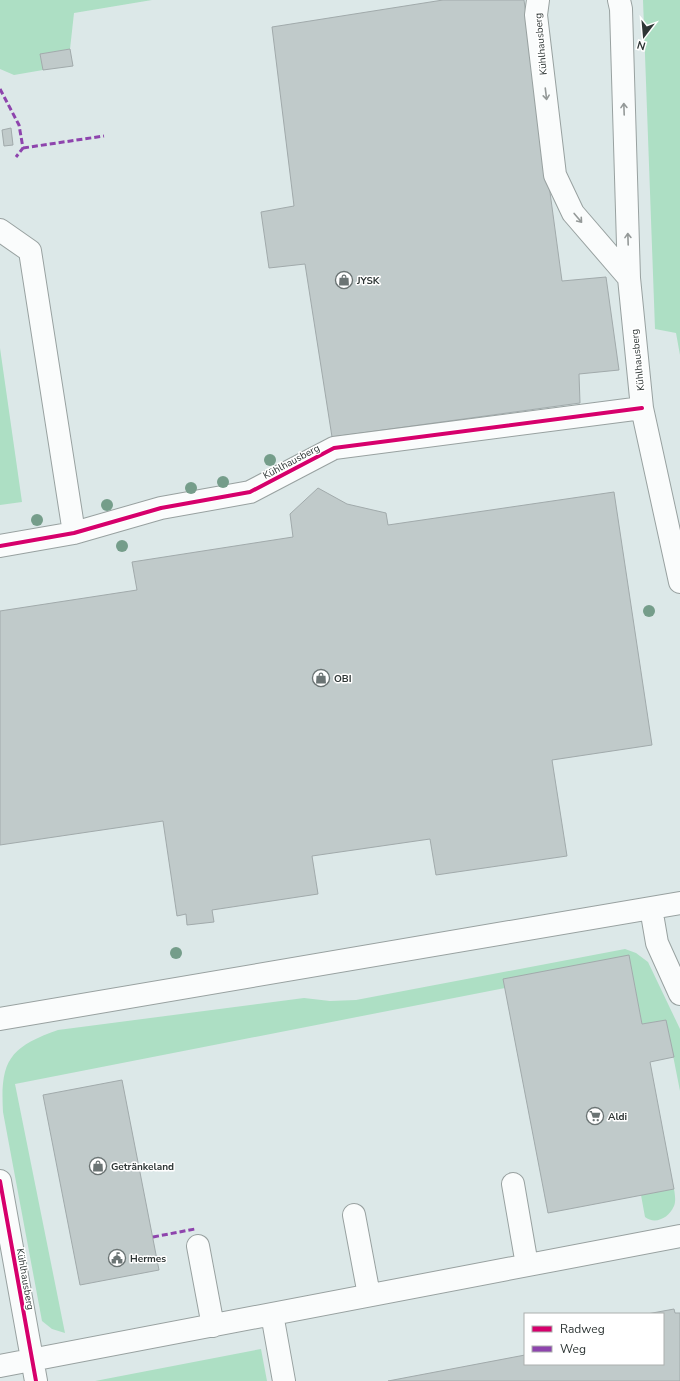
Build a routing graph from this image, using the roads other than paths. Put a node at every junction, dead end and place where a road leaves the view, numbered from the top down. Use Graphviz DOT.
graph roads {
  1 [pos="538,0"];
  2 [pos="619,0"];
  3 [pos="0,230"];
  4 [pos="629,278"];
  5 [pos="642,408"];
  6 [pos="74,533"];
  7 [pos="0,546"];
  8 [pos="680,582"];
  9 [pos="680,902"];
  10 [pos="651,908"];
  11 [pos="680,994"];
  12 [pos="0,1019"];
  13 [pos="0,1180"];
  14 [pos="513,1184"];
  15 [pos="354,1215"];
  16 [pos="680,1236"];
  17 [pos="198,1246"];
  18 [pos="527,1265"];
  19 [pos="369,1295"];
  20 [pos="272,1314"];
  21 [pos="213,1326"];
  22 [pos="0,1366"];
  23 [pos="34,1371"];
  24 [pos="284,1381"];
  1 -- 4 [label="street, Kühlhausberg, one-way"];
  4 -- 2 [label="street, Kühlhausberg, one-way"];
  3 -- 6 [label="street"];
  4 -- 5 [label="street, Kühlhausberg"];
  5 -- 6 [label="street, Kühlhausberg"];
  5 -- 8 [label="street"];
  6 -- 7 [label="street, Kühlhausberg"];
  9 -- 10 [label="street"];
  10 -- 11 [label="street"];
  10 -- 12 [label="street"];
  13 -- 23 [label="street, Kühlhausberg"];
  14 -- 18 [label="street"];
  15 -- 19 [label="street"];
  16 -- 18 [label="street"];
  17 -- 21 [label="street"];
  18 -- 19 [label="street"];
  19 -- 20 [label="street"];
  20 -- 21 [label="street"];
  20 -- 24 [label="street"];
  21 -- 23 [label="street"];
  22 -- 23 [label="street"];
}
